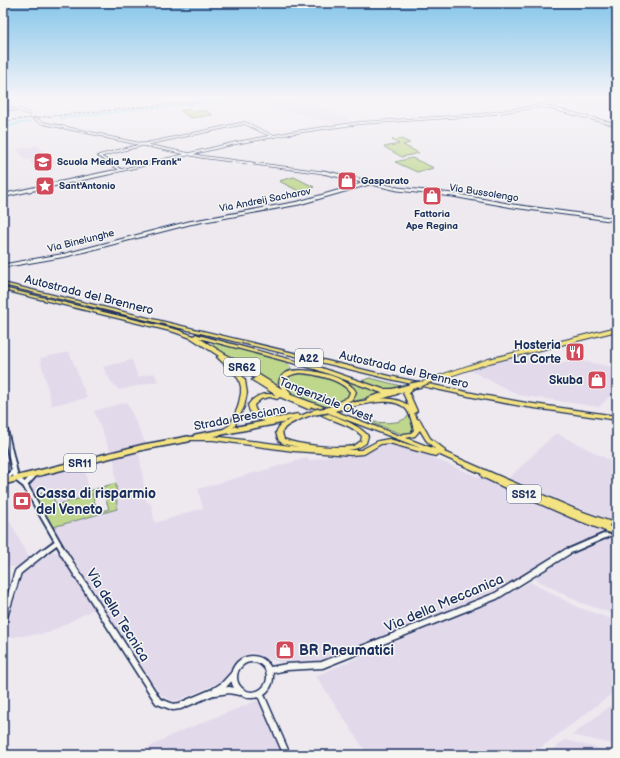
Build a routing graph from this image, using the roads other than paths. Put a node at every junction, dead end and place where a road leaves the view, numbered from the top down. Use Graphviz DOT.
graph roads {
  1 [pos="91,133"];
  2 [pos="196,133"];
  3 [pos="267,133"];
  4 [pos="287,133"];
  5 [pos="272,136"];
  6 [pos="141,145"];
  7 [pos="190,154"];
  8 [pos="121,170"];
  9 [pos="369,183"];
  10 [pos="7,194"];
  11 [pos="617,220"];
  12 [pos="163,230"];
  13 [pos="3,266"];
  14 [pos="3,283"];
  15 [pos="3,290"];
  16 [pos="617,329"];
  17 [pos="176,331"];
  18 [pos="220,356"];
  19 [pos="421,384"];
  20 [pos="412,387"];
  21 [pos="350,405"];
  22 [pos="304,406"];
  23 [pos="335,407"];
  24 [pos="324,411"];
  25 [pos="314,412"];
  26 [pos="338,415"];
  27 [pos="301,417"];
  28 [pos="617,417"];
  29 [pos="3,422"];
  30 [pos="219,434"];
  31 [pos="185,439"];
  32 [pos="435,454"];
  33 [pos="456,460"];
  34 [pos="14,471"];
  35 [pos="35,474"];
  36 [pos="16,478"];
  37 [pos="3,481"];
  38 [pos="25,485"];
  39 [pos="615,529"];
  40 [pos="57,542"];
  41 [pos="3,620"];
  42 [pos="271,670"];
  43 [pos="234,674"];
  44 [pos="213,692"];
  45 [pos="240,692"];
  46 [pos="260,693"];
  47 [pos="287,755"];
  1 -- 6 [label="street, Via Bussolengo"];
  2 -- 6 [label="street"];
  3 -- 5 [label="street"];
  4 -- 5 [label="street"];
  5 -- 7 [label="street"];
  6 -- 7 [label="street, Via Bussolengo"];
  6 -- 8 [label="street"];
  7 -- 8 [label="street"];
  7 -- 9 [label="street, Via Bussolengo"];
  8 -- 10 [label="street"];
  9 -- 11 [label="street, Via Bussolengo"];
  9 -- 12 [label="street, Via Andreij Sacharov"];
  12 -- 13 [label="street, Via Binelunghe"];
  14 -- 28 [label="highway, Autostrada del Brennero / A22"];
  15 -- 17 [label="highway, Tangenziale Ovest / SR62"];
  15 -- 18 [label="highway, Tangenziale Ovest / SR62"];
  16 -- 19 [label="main road, bridge"];
  17 -- 20 [label="highway"];
  17 -- 24 [label="highway, Tangenziale Ovest / SR62"];
  18 -- 22 [label="highway, Tangenziale Ovest / SR62"];
  18 -- 30 [label="highway"];
  19 -- 20 [label="highway, bridge"];
  20 -- 21 [label="main road"];
  20 -- 33 [label="highway"];
  21 -- 23 [label="main road"];
  21 -- 26 [label="highway"];
  22 -- 24 [label="highway, Tangenziale Ovest / SR62"];
  22 -- 27 [label="highway"];
  23 -- 24 [label="highway"];
  23 -- 24 [label="highway"];
  24 -- 25 [label="main road, bridge"];
  24 -- 26 [label="highway, Tangenziale Ovest / SR62"];
  24 -- 27 [label="highway"];
  24 -- 32 [label="highway, Tangenziale Ovest / SR62"];
  25 -- 27 [label="highway"];
  26 -- 33 [label="highway, Tangenziale Ovest / SR62"];
  27 -- 30 [label="main road, Strada Bresciana / SR11"];
  29 -- 34 [label="street"];
  30 -- 31 [label="main road, Strada Bresciana / SR11"];
  31 -- 32 [label="highway"];
  31 -- 35 [label="main road, Strada Bresciana / SR11"];
  32 -- 39 [label="highway, Tangenziale Ovest / SS12"];
  33 -- 39 [label="highway, Tangenziale Ovest / SS12"];
  34 -- 36 [label="street"];
  34 -- 37 [label="street"];
  35 -- 36 [label="main road, Strada Bresciana / SR11"];
  35 -- 38 [label="street"];
  36 -- 37 [label="main road, Strada Bresciana / SR11"];
  36 -- 38 [label="street"];
  38 -- 40 [label="street, Via della Tecnica"];
  39 -- 42 [label="street, Via della Meccanica"];
  40 -- 41 [label="street"];
  40 -- 44 [label="street, Via della Tecnica"];
  42 -- 43 [label="street"];
  42 -- 46 [label="street"];
  43 -- 44 [label="street"];
  43 -- 45 [label="street"];
  44 -- 45 [label="street"];
  45 -- 46 [label="street"];
  46 -- 47 [label="street"];
}
